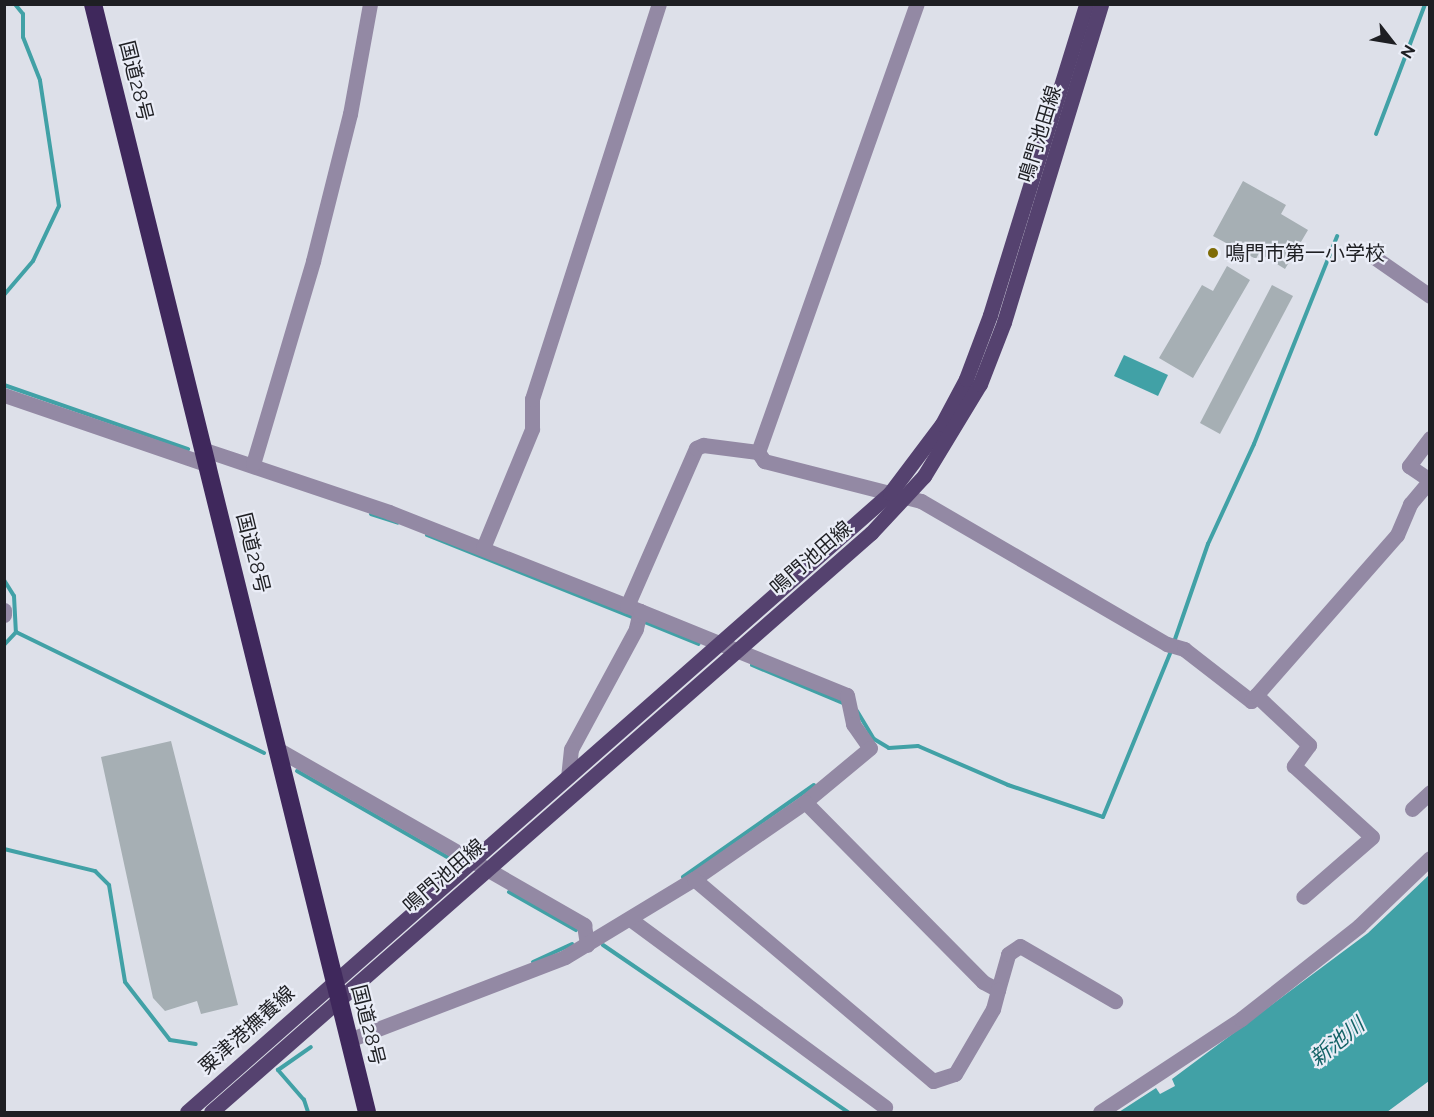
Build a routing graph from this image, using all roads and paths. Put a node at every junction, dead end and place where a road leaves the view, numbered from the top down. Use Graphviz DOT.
graph roads {
  1 [pos="93,4"];
  2 [pos="370,4"];
  3 [pos="658,4"];
  4 [pos="917,4"];
  5 [pos="1086,4"];
  6 [pos="1101,4"];
  7 [pos="1374,257"];
  8 [pos="1430,296"];
  9 [pos="4,395"];
  10 [pos="1430,438"];
  11 [pos="758,452"];
  12 [pos="207,457"];
  13 [pos="257,466"];
  14 [pos="1430,480"];
  15 [pos="890,493"];
  16 [pos="906,496"];
  17 [pos="483,548"];
  18 [pos="4,610"];
  19 [pos="4,615"];
  20 [pos="636,615"];
  21 [pos="720,644"];
  22 [pos="736,651"];
  23 [pos="1256,695"];
  24 [pos="279,750"];
  25 [pos="568,776"];
  26 [pos="1430,792"];
  27 [pos="806,802"];
  28 [pos="1412,808"];
  29 [pos="1430,858"];
  30 [pos="471,861"];
  31 [pos="485,869"];
  32 [pos="694,879"];
  33 [pos="1304,897"];
  34 [pos="630,919"];
  35 [pos="586,945"];
  36 [pos="336,988"];
  37 [pos="998,990"];
  38 [pos="1115,1001"];
  39 [pos="349,1041"];
  40 [pos="885,1107"];
  41 [pos="187,1113"];
  42 [pos="211,1113"];
  43 [pos="367,1113"];
  44 [pos="1100,1113"];
  1 -- 12 [label="highway, 国道28号"];
  2 -- 13 [label="street"];
  3 -- 17 [label="street"];
  4 -- 11 [label="street"];
  5 -- 15 [label="main road, 鳴門池田線"];
  6 -- 16 [label="main road, 鳴門池田線"];
  7 -- 8 [label="street"];
  9 -- 12 [label="street"];
  10 -- 14 [label="street"];
  11 -- 15 [label="street"];
  11 -- 20 [label="street"];
  12 -- 13 [label="street"];
  12 -- 24 [label="highway, 国道28号"];
  13 -- 17 [label="street"];
  14 -- 23 [label="street"];
  15 -- 16 [label="street"];
  15 -- 21 [label="main road, 鳴門池田線"];
  16 -- 22 [label="main road, 鳴門池田線"];
  16 -- 23 [label="street"];
  17 -- 20 [label="street"];
  18 -- 19 [label="street"];
  20 -- 21 [label="street"];
  20 -- 25 [label="street"];
  21 -- 22 [label="street"];
  21 -- 25 [label="main road, 鳴門池田線"];
  22 -- 27 [label="street"];
  22 -- 31 [label="main road, 鳴門池田線"];
  23 -- 33 [label="street"];
  24 -- 30 [label="street"];
  24 -- 36 [label="highway, 国道28号"];
  25 -- 30 [label="main road, 鳴門池田線"];
  26 -- 28 [label="street"];
  27 -- 32 [label="street"];
  27 -- 37 [label="street"];
  29 -- 44 [label="street"];
  30 -- 31 [label="street"];
  30 -- 36 [label="main road, 鳴門池田線"];
  31 -- 35 [label="street"];
  31 -- 36 [label="main road, 鳴門池田線"];
  32 -- 34 [label="street"];
  32 -- 37 [label="street"];
  34 -- 35 [label="street"];
  34 -- 40 [label="street"];
  35 -- 39 [label="street"];
  36 -- 39 [label="highway, 国道28号"];
  36 -- 41 [label="main road, 粟津港撫養線"];
  36 -- 42 [label="main road, 粟津港撫養線"];
  37 -- 38 [label="street"];
  39 -- 43 [label="highway, 国道28号"];
}
